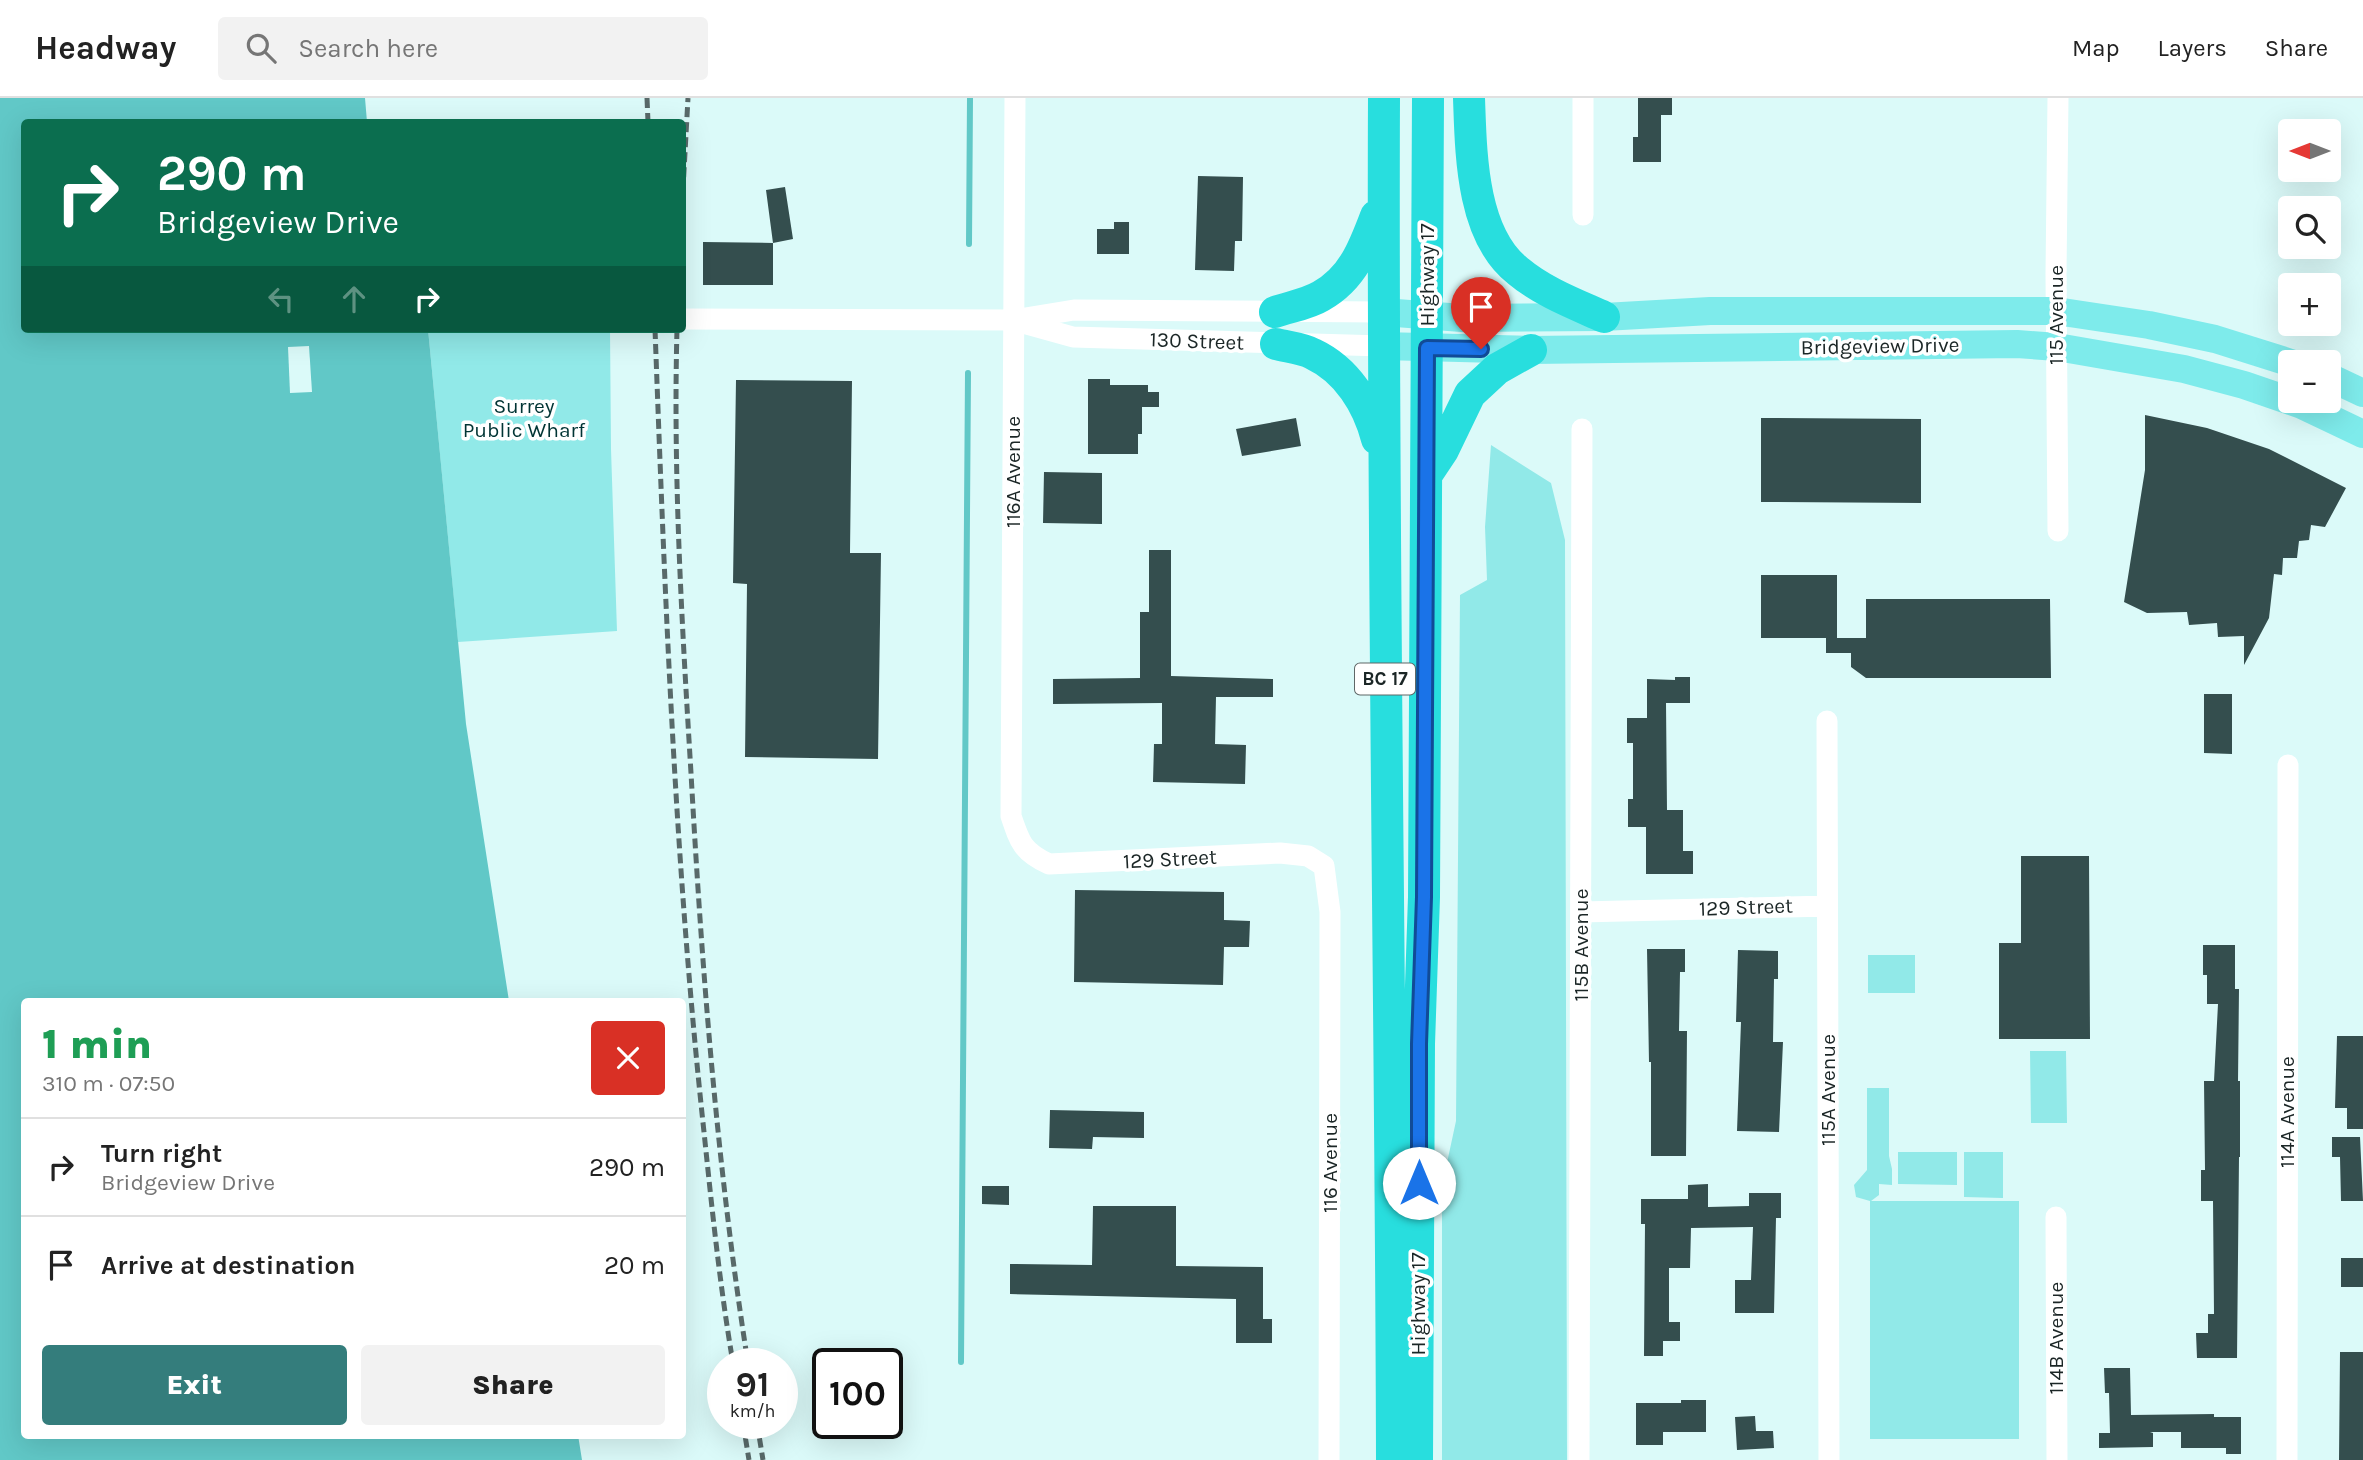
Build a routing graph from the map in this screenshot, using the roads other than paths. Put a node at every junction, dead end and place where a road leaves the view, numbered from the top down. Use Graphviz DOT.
graph roads {
  1 [pos="1015,98"];
  2 [pos="1384,98"];
  3 [pos="1428,98"];
  4 [pos="1469,98"];
  5 [pos="1583,98"];
  6 [pos="2058,98"];
  7 [pos="1383,195"];
  8 [pos="1583,215"];
  9 [pos="2056,311"];
  10 [pos="1275,312"];
  11 [pos="1383,312"];
  12 [pos="1427,315"];
  13 [pos="1604,317"];
  14 [pos="686,319"];
  15 [pos="1014,320"];
  16 [pos="1276,344"];
  17 [pos="1403,347"];
  18 [pos="2057,347"];
  19 [pos="1531,350"];
  20 [pos="2278,359"];
  21 [pos="2341,383"];
  22 [pos="2363,393"];
  23 [pos="1582,429"];
  24 [pos="2363,434"];
  25 [pos="1383,459"];
  26 [pos="1426,475"];
  27 [pos="2058,531"];
  28 [pos="1828,721"];
  29 [pos="2288,765"];
  30 [pos="1020,844"];
  31 [pos="1324,866"];
  32 [pos="1424,897"];
  33 [pos="1827,906"];
  34 [pos="1581,912"];
  35 [pos="2056,1217"];
  36 [pos="1329,1460"];
  37 [pos="1392,1460"];
  38 [pos="1417,1460"];
  39 [pos="1579,1460"];
  40 [pos="1829,1460"];
  41 [pos="2057,1460"];
  42 [pos="2287,1460"];
  1 -- 15 [label="street, 116A Avenue"];
  2 -- 7 [label="highway, Highway 17 / BC 17"];
  3 -- 12 [label="highway, Highway 17 / BC 17"];
  4 -- 13 [label="highway"];
  5 -- 8 [label="street"];
  6 -- 9 [label="street, 115 Avenue"];
  7 -- 10 [label="highway"];
  7 -- 11 [label="highway, Highway 17 / BC 17"];
  9 -- 13 [label="main road, Bridgeview Drive"];
  9 -- 18 [label="street, 115 Avenue"];
  9 -- 20 [label="main road, Bridgeview Drive"];
  10 -- 11 [label="street, 130 Street"];
  10 -- 15 [label="street, 130 Street"];
  11 -- 12 [label="main road, Bridgeview Drive"];
  11 -- 17 [label="highway, Highway 17 / BC 17"];
  12 -- 13 [label="main road, Bridgeview Drive"];
  12 -- 17 [label="highway, Highway 17 / BC 17"];
  14 -- 15 [label="street, 130 Street"];
  15 -- 16 [label="street, 130 Street"];
  15 -- 30 [label="street, 116A Avenue"];
  16 -- 17 [label="street, 130 Street"];
  16 -- 25 [label="highway"];
  17 -- 19 [label="main road, Bridgeview Drive"];
  17 -- 25 [label="highway, Highway 17 / BC 17"];
  17 -- 26 [label="highway, Highway 17 / BC 17"];
  17 -- 32 [label="highway"];
  18 -- 19 [label="main road, Bridgeview Drive"];
  18 -- 24 [label="main road, Bridgeview Drive"];
  18 -- 27 [label="street, 115 Avenue"];
  19 -- 26 [label="highway"];
  21 -- 22 [label="main road"];
  23 -- 34 [label="street, 115B Avenue"];
  25 -- 37 [label="highway, Highway 17 / BC 17"];
  26 -- 32 [label="highway, Highway 17 / BC 17"];
  28 -- 33 [label="street, 115A Avenue"];
  29 -- 42 [label="street, 114A Avenue"];
  30 -- 31 [label="street, 129 Street"];
  31 -- 36 [label="street, 116 Avenue"];
  32 -- 38 [label="highway, Highway 17 / BC 17"];
  33 -- 34 [label="street, 129 Street"];
  33 -- 40 [label="street, 115A Avenue"];
  34 -- 39 [label="street, 115B Avenue"];
  35 -- 41 [label="street, 114B Avenue"];
}
